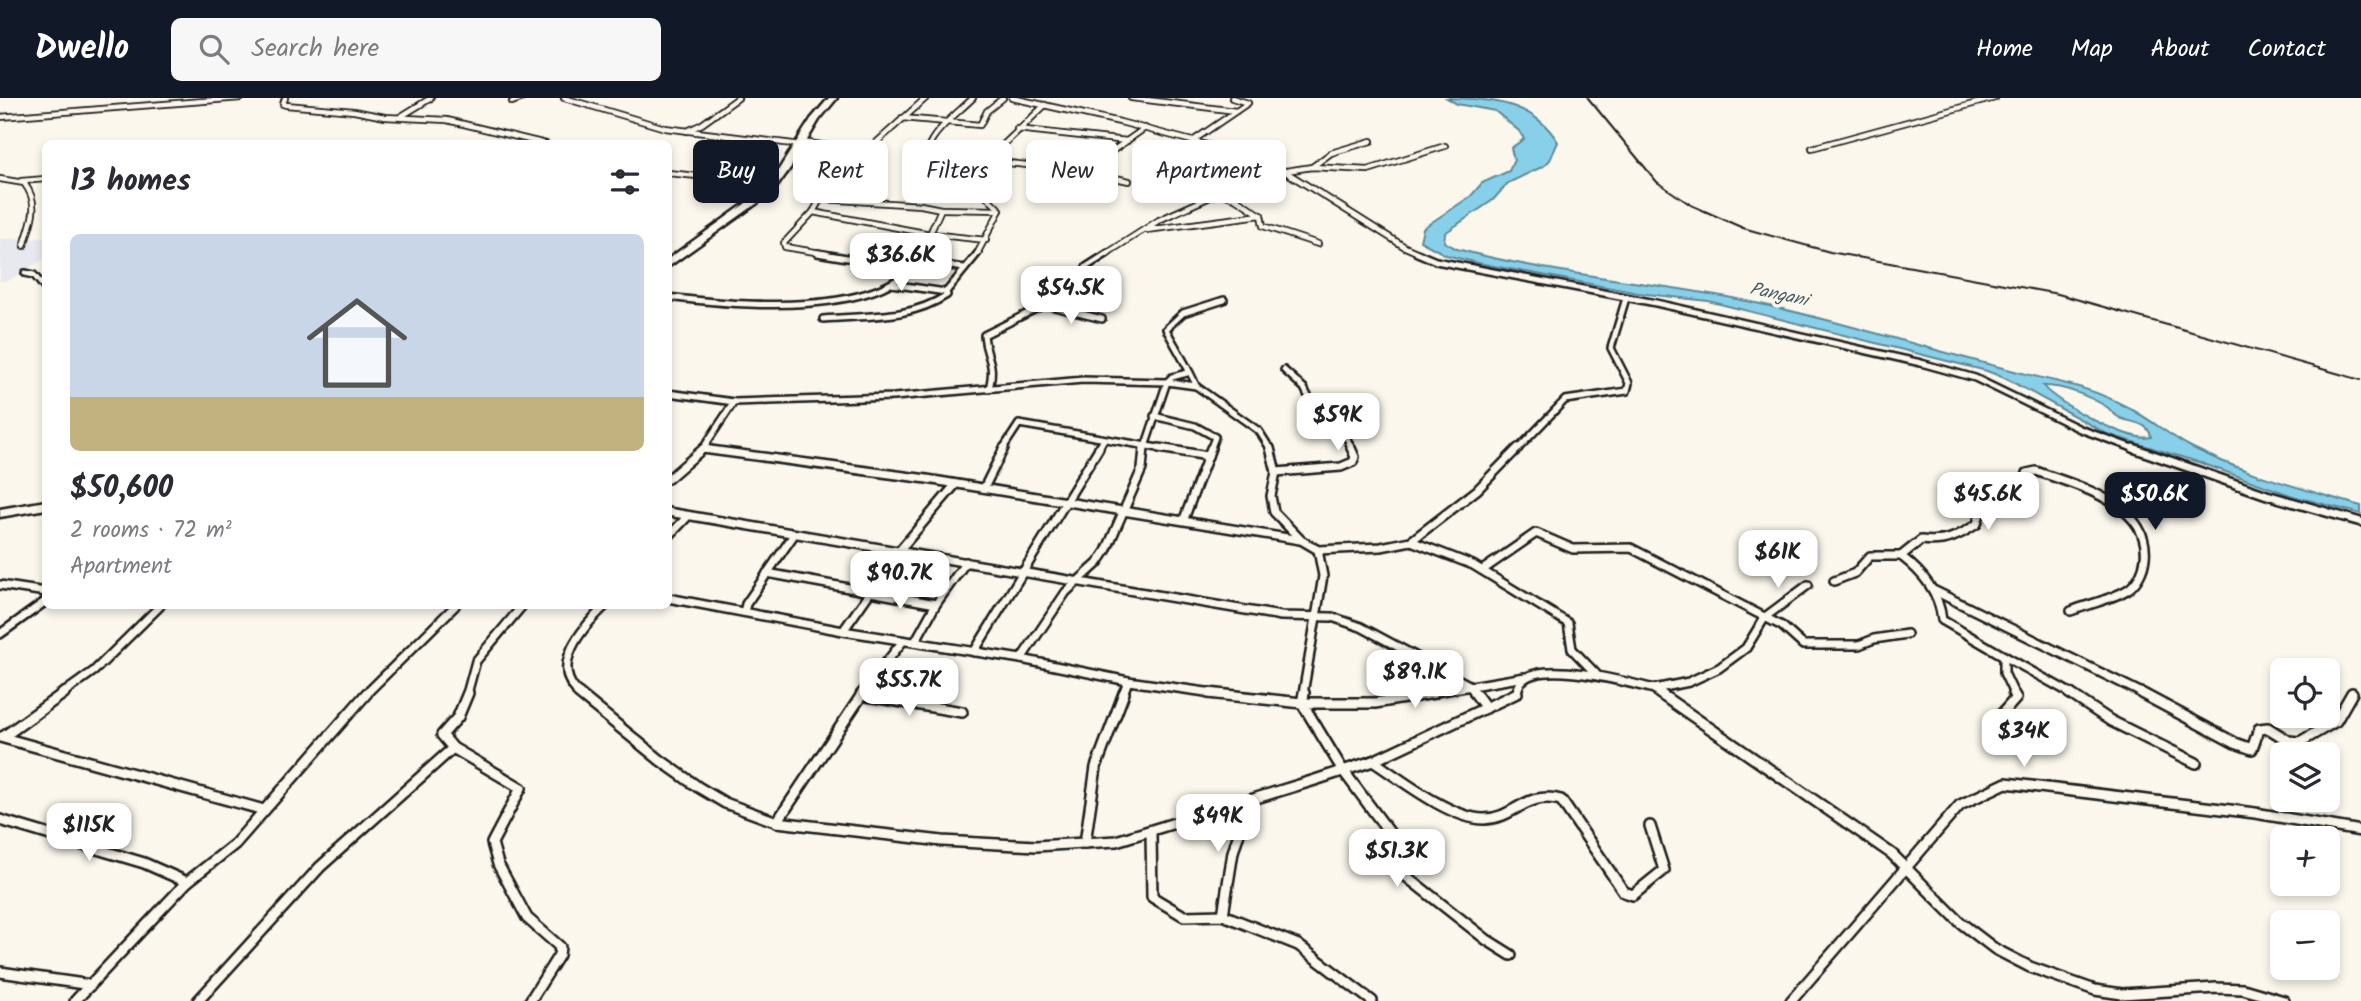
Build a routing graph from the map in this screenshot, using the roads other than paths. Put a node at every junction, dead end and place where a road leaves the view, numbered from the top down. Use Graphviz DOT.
graph roads {
  1 [pos="241,98"];
  2 [pos="285,98"];
  3 [pos="431,98"];
  4 [pos="523,98"];
  5 [pos="564,98"];
  6 [pos="738,98"];
  7 [pos="833,98"];
  8 [pos="926,98"];
  9 [pos="972,98"];
  10 [pos="1003,98"];
  11 [pos="1012,98"];
  12 [pos="1131,98"];
  13 [pos="1232,98"];
  14 [pos="1995,98"];
  15 [pos="1023,99"];
  16 [pos="512,102"];
  17 [pos="1045,105"];
  18 [pos="1236,111"];
  19 [pos="0,117"];
  20 [pos="400,117"];
  21 [pos="902,118"];
  22 [pos="947,123"];
  23 [pos="1145,128"];
  24 [pos="1017,129"];
  25 [pos="687,132"];
  26 [pos="530,140"];
  27 [pos="804,140"];
  28 [pos="877,140"];
  29 [pos="930,140"];
  30 [pos="1005,140"];
  31 [pos="1194,140"];
  32 [pos="1127,141"];
  33 [pos="1371,141"];
  34 [pos="793,143"];
  35 [pos="1445,146"];
  36 [pos="1118,147"];
  37 [pos="1812,148"];
  38 [pos="793,157"];
  39 [pos="1312,167"];
  40 [pos="1286,172"];
  41 [pos="672,173"];
  42 [pos="1286,173"];
  43 [pos="693,176"];
  44 [pos="779,178"];
  45 [pos="0,179"];
  46 [pos="42,179"];
  47 [pos="1118,179"];
  48 [pos="17,181"];
  49 [pos="1129,181"];
  50 [pos="751,203"];
  51 [pos="820,203"];
  52 [pos="881,203"];
  53 [pos="993,203"];
  54 [pos="1197,203"];
  55 [pos="1243,203"];
  56 [pos="941,209"];
  57 [pos="1000,210"];
  58 [pos="813,212"];
  59 [pos="1261,215"];
  60 [pos="1143,231"];
  61 [pos="930,234"];
  62 [pos="986,240"];
  63 [pos="1318,244"];
  64 [pos="24,246"];
  65 [pos="672,261"];
  66 [pos="917,261"];
  67 [pos="964,268"];
  68 [pos="25,273"];
  69 [pos="891,284"];
  70 [pos="42,285"];
  71 [pos="946,292"];
  72 [pos="672,298"];
  73 [pos="1626,298"];
  74 [pos="1224,300"];
  75 [pos="1046,305"];
  76 [pos="822,319"];
  77 [pos="1101,319"];
  78 [pos="1284,370"];
  79 [pos="1187,373"];
  80 [pos="1167,382"];
  81 [pos="1196,386"];
  82 [pos="989,389"];
  83 [pos="672,394"];
  84 [pos="734,402"];
  85 [pos="1154,416"];
  86 [pos="1104,439"];
  87 [pos="1144,445"];
  88 [pos="703,449"];
  89 [pos="1208,456"];
  90 [pos="1276,472"];
  91 [pos="672,476"];
  92 [pos="955,485"];
  93 [pos="984,488"];
  94 [pos="1066,501"];
  95 [pos="42,506"];
  96 [pos="1126,509"];
  97 [pos="0,513"];
  98 [pos="672,513"];
  99 [pos="688,516"];
  100 [pos="1184,519"];
  101 [pos="2361,522"];
  102 [pos="672,533"];
  103 [pos="793,536"];
  104 [pos="1301,540"];
  105 [pos="1411,541"];
  106 [pos="1318,550"];
  107 [pos="899,551"];
  108 [pos="1901,556"];
  109 [pos="966,562"];
  110 [pos="1484,569"];
  111 [pos="1022,572"];
  112 [pos="767,573"];
  113 [pos="1076,581"];
  114 [pos="1834,581"];
  115 [pos="0,585"];
  116 [pos="1808,585"];
  117 [pos="870,590"];
  118 [pos="1933,590"];
  119 [pos="42,591"];
  120 [pos="672,599"];
  121 [pos="42,604"];
  122 [pos="936,604"];
  123 [pos="157,609"];
  124 [pos="452,609"];
  125 [pos="519,609"];
  126 [pos="602,609"];
  127 [pos="2071,611"];
  128 [pos="744,612"];
  129 [pos="1316,616"];
  130 [pos="1765,617"];
  131 [pos="843,631"];
  132 [pos="0,634"];
  133 [pos="1907,634"];
  134 [pos="903,641"];
  135 [pos="915,642"];
  136 [pos="974,652"];
  137 [pos="2004,656"];
  138 [pos="1021,659"];
  139 [pos="1596,674"];
  140 [pos="1526,677"];
  141 [pos="1128,681"];
  142 [pos="1469,685"];
  143 [pos="1654,689"];
  144 [pos="2352,693"];
  145 [pos="861,695"];
  146 [pos="1301,703"];
  147 [pos="1486,708"];
  148 [pos="962,712"];
  149 [pos="2001,715"];
  150 [pos="2,737"];
  151 [pos="453,748"];
  152 [pos="1373,761"];
  153 [pos="2196,763"];
  154 [pos="1342,769"];
  155 [pos="1248,801"];
  156 [pos="264,810"];
  157 [pos="0,820"];
  158 [pos="777,822"];
  159 [pos="1650,826"];
  160 [pos="2361,831"];
  161 [pos="1151,832"];
  162 [pos="1085,843"];
  163 [pos="1908,867"];
  164 [pos="187,882"];
  165 [pos="1223,915"];
  166 [pos="1511,955"];
  167 [pos="0,972"];
  168 [pos="91,985"];
  169 [pos="75,1001"];
  170 [pos="198,1001"];
  171 [pos="530,1001"];
  172 [pos="1372,1001"];
  173 [pos="1791,1001"];
  174 [pos="2284,1001"];
  1 -- 19 [label="street"];
  2 -- 20 [label="street"];
  3 -- 20 [label="street"];
  4 -- 16 [label="street"];
  5 -- 25 [label="street"];
  6 -- 25 [label="street"];
  7 -- 27 [label="highway"];
  8 -- 21 [label="street"];
  9 -- 22 [label="street"];
  10 -- 22 [label="street"];
  11 -- 15 [label="street"];
  12 -- 18 [label="street"];
  13 -- 18 [label="street"];
  14 -- 37 [label="street"];
  15 -- 17 [label="street"];
  17 -- 23 [label="street"];
  17 -- 24 [label="street"];
  18 -- 31 [label="street"];
  20 -- 26 [label="street"];
  21 -- 22 [label="street"];
  21 -- 28 [label="street"];
  22 -- 29 [label="street"];
  23 -- 31 [label="street"];
  23 -- 32 [label="street"];
  24 -- 30 [label="street"];
  24 -- 32 [label="street"];
  25 -- 34 [label="street"];
  32 -- 36 [label="street"];
  33 -- 39 [label="street"];
  35 -- 39 [label="street"];
  38 -- 44 [label="highway"];
  39 -- 40 [label="street"];
  41 -- 43 [label="street"];
  42 -- 73 [label="street"];
  45 -- 48 [label="street"];
  46 -- 48 [label="street"];
  47 -- 49 [label="street"];
  48 -- 64 [label="street"];
  50 -- 65 [label="highway"];
  51 -- 58 [label="street"];
  52 -- 56 [label="street"];
  53 -- 57 [label="street"];
  54 -- 60 [label="street"];
  55 -- 59 [label="street"];
  56 -- 57 [label="street"];
  56 -- 61 [label="street"];
  57 -- 62 [label="street"];
  58 -- 61 [label="street"];
  58 -- 66 [label="street"];
  59 -- 60 [label="street"];
  59 -- 63 [label="street"];
  60 -- 75 [label="street"];
  61 -- 62 [label="street"];
  61 -- 66 [label="street"];
  62 -- 67 [label="street"];
  66 -- 67 [label="street"];
  66 -- 69 [label="street"];
  67 -- 71 [label="street"];
  68 -- 70 [label="street"];
  69 -- 71 [label="street"];
  69 -- 72 [label="street"];
  71 -- 76 [label="street"];
  73 -- 101 [label="street"];
  73 -- 105 [label="street"];
  74 -- 79 [label="street"];
  75 -- 77 [label="street"];
  75 -- 82 [label="street"];
  78 -- 90 [label="street"];
  79 -- 80 [label="street"];
  79 -- 81 [label="street"];
  80 -- 81 [label="street"];
  80 -- 82 [label="street"];
  80 -- 85 [label="street"];
  81 -- 90 [label="street"];
  82 -- 84 [label="street"];
  83 -- 84 [label="street"];
  84 -- 88 [label="street"];
  85 -- 87 [label="street"];
  85 -- 89 [label="street"];
  86 -- 87 [label="street"];
  86 -- 93 [label="street"];
  86 -- 94 [label="street"];
  87 -- 89 [label="street"];
  87 -- 96 [label="street"];
  88 -- 91 [label="street"];
  88 -- 92 [label="street"];
  89 -- 100 [label="street"];
  90 -- 104 [label="street"];
  92 -- 93 [label="street"];
  92 -- 107 [label="street"];
  93 -- 94 [label="street"];
  94 -- 96 [label="street"];
  94 -- 111 [label="street"];
  95 -- 97 [label="highway"];
  96 -- 100 [label="street"];
  96 -- 113 [label="street"];
  98 -- 99 [label="street"];
  99 -- 102 [label="street"];
  99 -- 103 [label="street"];
  100 -- 104 [label="street"];
  103 -- 107 [label="street"];
  103 -- 112 [label="street"];
  104 -- 106 [label="street"];
  105 -- 106 [label="street"];
  105 -- 110 [label="street"];
  106 -- 129 [label="street"];
  107 -- 109 [label="street"];
  107 -- 117 [label="street"];
  108 -- 114 [label="street"];
  108 -- 118 [label="street"];
  108 -- 127 [label="street"];
  109 -- 111 [label="street"];
  109 -- 122 [label="street"];
  110 -- 130 [label="street"];
  110 -- 139 [label="street"];
  111 -- 113 [label="street"];
  111 -- 136 [label="street"];
  112 -- 117 [label="street"];
  112 -- 128 [label="street"];
  113 -- 129 [label="street"];
  113 -- 138 [label="street"];
  115 -- 119 [label="street"];
  116 -- 130 [label="street"];
  117 -- 122 [label="street"];
  117 -- 131 [label="street"];
  118 -- 137 [label="street"];
  118 -- 144 [label="street"];
  120 -- 128 [label="street"];
  121 -- 132 [label="street"];
  122 -- 135 [label="street"];
  123 -- 150 [label="street"];
  124 -- 156 [label="street"];
  125 -- 151 [label="street"];
  126 -- 158 [label="street"];
  128 -- 131 [label="street"];
  129 -- 142 [label="street"];
  129 -- 146 [label="street"];
  130 -- 133 [label="street"];
  130 -- 143 [label="street"];
  131 -- 134 [label="street"];
  134 -- 135 [label="street"];
  134 -- 145 [label="street"];
  135 -- 136 [label="street"];
  136 -- 138 [label="street"];
  137 -- 149 [label="street"];
  137 -- 153 [label="street"];
  138 -- 141 [label="street"];
  139 -- 140 [label="street"];
  139 -- 143 [label="street"];
  140 -- 142 [label="street"];
  140 -- 147 [label="street"];
  141 -- 146 [label="street"];
  141 -- 162 [label="street"];
  142 -- 146 [label="street"];
  142 -- 147 [label="street"];
  143 -- 163 [label="street"];
  145 -- 148 [label="street"];
  145 -- 158 [label="street"];
  146 -- 154 [label="street"];
  147 -- 152 [label="street"];
  150 -- 156 [label="street"];
  151 -- 170 [label="street"];
  151 -- 171 [label="street"];
  152 -- 154 [label="street"];
  152 -- 159 [label="street"];
  154 -- 155 [label="street"];
  154 -- 166 [label="street"];
  155 -- 161 [label="street"];
  155 -- 165 [label="street"];
  156 -- 164 [label="street"];
  157 -- 164 [label="street"];
  158 -- 162 [label="street"];
  160 -- 163 [label="street"];
  161 -- 162 [label="street"];
  161 -- 165 [label="street"];
  163 -- 173 [label="street"];
  163 -- 174 [label="street"];
  164 -- 168 [label="street"];
  165 -- 172 [label="street"];
  167 -- 168 [label="street"];
  168 -- 169 [label="street"];
}
